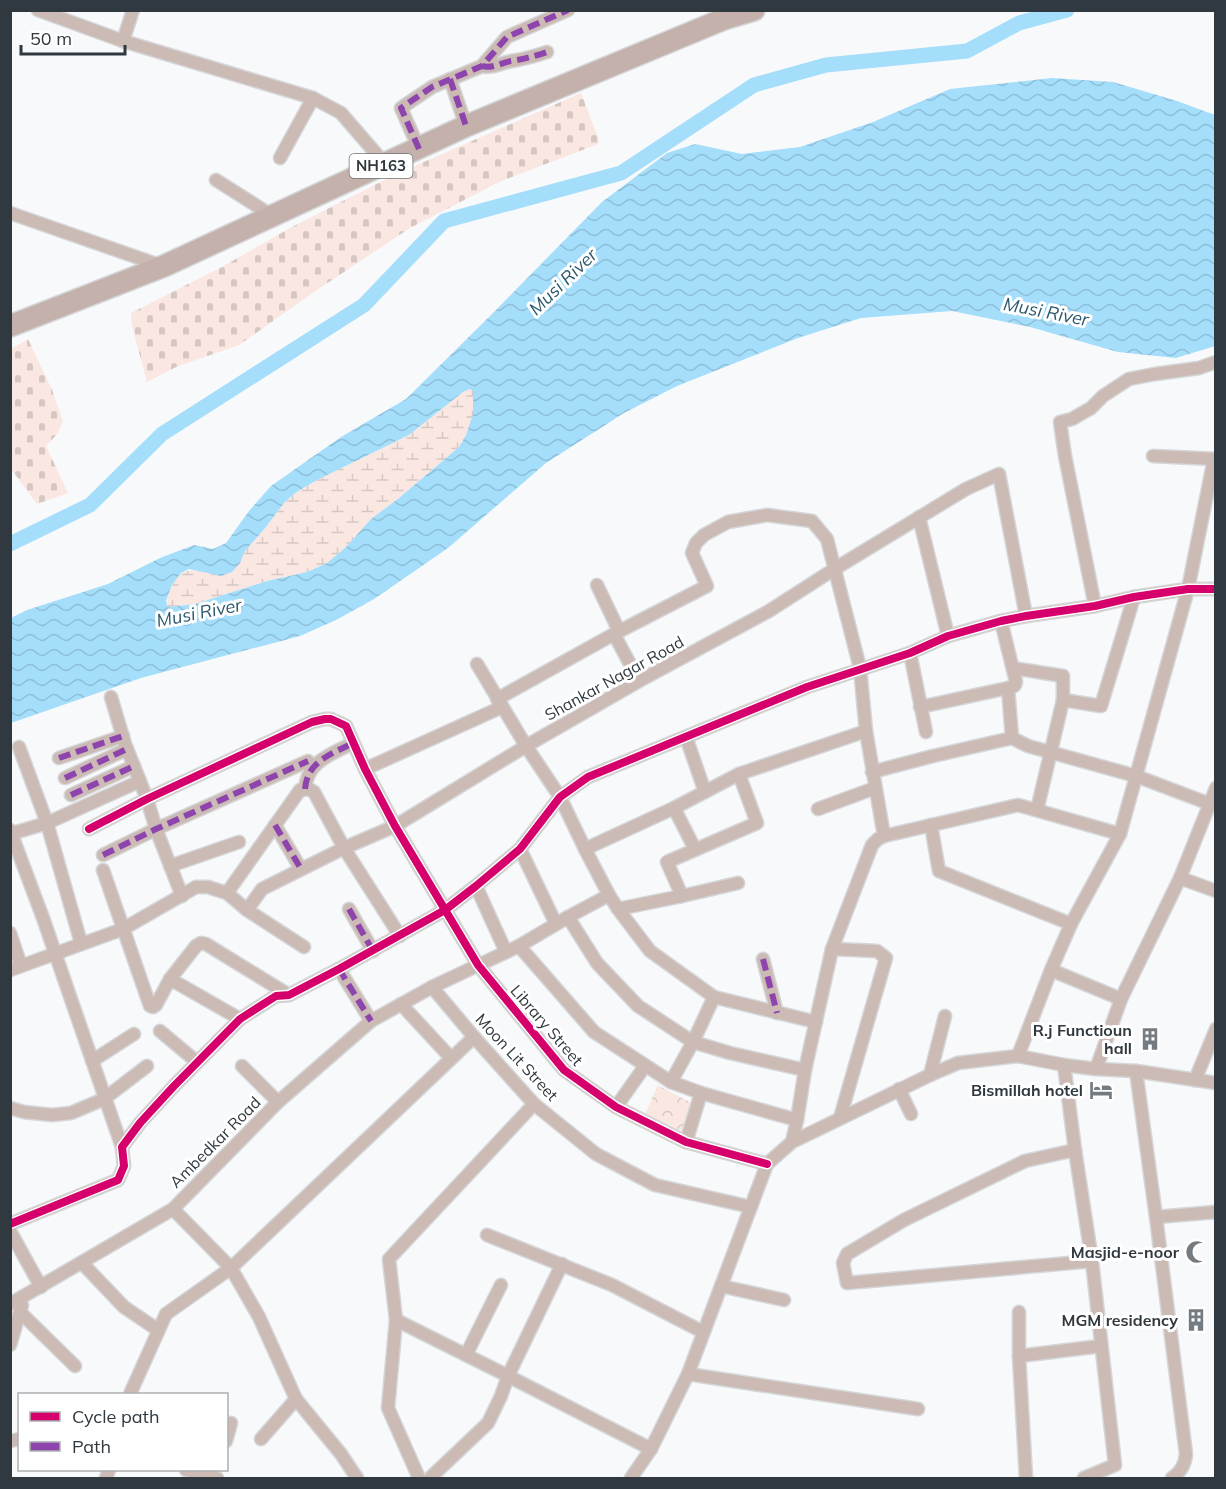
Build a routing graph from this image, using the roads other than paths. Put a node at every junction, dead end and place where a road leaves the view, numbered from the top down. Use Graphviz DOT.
graph roads {
  1 [pos="134,10"];
  2 [pos="568,10"];
  3 [pos="754,10"];
  4 [pos="41,11"];
  5 [pos="123,41"];
  6 [pos="547,52"];
  7 [pos="483,66"];
  8 [pos="450,79"];
  9 [pos="313,98"];
  10 [pos="466,126"];
  11 [pos="419,149"];
  12 [pos="280,158"];
  13 [pos="385,164"];
  14 [pos="216,180"];
  15 [pos="10,213"];
  16 [pos="272,215"];
  17 [pos="164,266"];
  18 [pos="10,326"];
  19 [pos="1215,362"];
  20 [pos="1153,456"];
  21 [pos="1215,459"];
  22 [pos="919,517"];
  23 [pos="836,568"];
  24 [pos="597,585"];
  25 [pos="1188,589"];
  26 [pos="1215,589"];
  27 [pos="1134,597"];
  28 [pos="1095,606"];
  29 [pos="1026,616"];
  30 [pos="1001,621"];
  31 [pos="616,632"];
  32 [pos="948,636"];
  33 [pos="910,653"];
  34 [pos="477,664"];
  35 [pos="860,668"];
  36 [pos="1013,668"];
  37 [pos="639,681"];
  38 [pos="1008,688"];
  39 [pos="111,697"];
  40 [pos="1063,700"];
  41 [pos="499,703"];
  42 [pos="920,707"];
  43 [pos="866,731"];
  44 [pos="926,732"];
  45 [pos="123,735"];
  46 [pos="686,737"];
  47 [pos="1012,738"];
  48 [pos="353,743"];
  49 [pos="526,746"];
  50 [pos="19,747"];
  51 [pos="127,749"];
  52 [pos="1051,752"];
  53 [pos="308,761"];
  54 [pos="134,766"];
  55 [pos="365,769"];
  56 [pos="872,772"];
  57 [pos="739,774"];
  58 [pos="1136,776"];
  59 [pos="65,778"];
  60 [pos="140,781"];
  61 [pos="875,788"];
  62 [pos="1215,788"];
  63 [pos="305,789"];
  64 [pos="705,792"];
  65 [pos="71,795"];
  66 [pos="560,797"];
  67 [pos="147,799"];
  68 [pos="1210,804"];
  69 [pos="674,808"];
  70 [pos="818,809"];
  71 [pos="76,810"];
  72 [pos="1037,810"];
  73 [pos="47,823"];
  74 [pos="275,825"];
  75 [pos="931,825"];
  76 [pos="394,826"];
  77 [pos="89,829"];
  78 [pos="156,829"];
  79 [pos="11,833"];
  80 [pos="1120,834"];
  81 [pos="884,837"];
  82 [pos="239,842"];
  83 [pos="344,848"];
  84 [pos="520,849"];
  85 [pos="585,849"];
  86 [pos="695,849"];
  87 [pos="103,855"];
  88 [pos="170,866"];
  89 [pos="301,869"];
  90 [pos="104,870"];
  91 [pos="1180,878"];
  92 [pos="738,883"];
  93 [pos="476,886"];
  94 [pos="1215,891"];
  95 [pos="227,893"];
  96 [pos="609,895"];
  97 [pos="182,896"];
  98 [pos="682,896"];
  99 [pos="349,909"];
  100 [pos="618,909"];
  101 [pos="247,910"];
  102 [pos="445,910"];
  103 [pos="568,917"];
  104 [pos="556,924"];
  105 [pos="1071,924"];
  106 [pos="123,929"];
  107 [pos="10,933"];
  108 [pos="400,936"];
  109 [pos="81,943"];
  110 [pos="519,946"];
  111 [pos="303,947"];
  112 [pos="832,950"];
  113 [pos="373,951"];
  114 [pos="506,952"];
  115 [pos="55,953"];
  116 [pos="764,959"];
  117 [pos="478,965"];
  118 [pos="16,968"];
  119 [pos="339,969"];
  120 [pos="1051,970"];
  121 [pos="170,979"];
  122 [pos="432,987"];
  123 [pos="289,995"];
  124 [pos="714,997"];
  125 [pos="1121,999"];
  126 [pos="401,1004"];
  127 [pos="777,1013"];
  128 [pos="945,1016"];
  129 [pos="240,1019"];
  130 [pos="371,1021"];
  131 [pos="816,1022"];
  132 [pos="1215,1029"];
  133 [pos="160,1031"];
  134 [pos="134,1034"];
  135 [pos="474,1037"];
  136 [pos="693,1041"];
  137 [pos="1018,1056"];
  138 [pos="451,1058"];
  139 [pos="92,1061"];
  140 [pos="197,1062"];
  141 [pos="1064,1065"];
  142 [pos="147,1066"];
  143 [pos="242,1066"];
  144 [pos="645,1066"];
  145 [pos="1096,1069"];
  146 [pos="805,1070"];
  147 [pos="1136,1071"];
  148 [pos="930,1075"];
  149 [pos="1195,1080"];
  150 [pos="671,1082"];
  151 [pos="1215,1083"];
  152 [pos="900,1089"];
  153 [pos="701,1094"];
  154 [pos="104,1099"];
  155 [pos="278,1102"];
  156 [pos="534,1104"];
  157 [pos="616,1107"];
  158 [pos="10,1108"];
  159 [pos="911,1114"];
  160 [pos="840,1118"];
  161 [pos="797,1120"];
  162 [pos="686,1142"];
  163 [pos="792,1142"];
  164 [pos="122,1147"];
  165 [pos="1075,1150"];
  166 [pos="767,1164"];
  167 [pos="751,1207"];
  168 [pos="172,1209"];
  169 [pos="1215,1212"];
  170 [pos="1156,1217"];
  171 [pos="10,1224"];
  172 [pos="10,1231"];
  173 [pos="488,1235"];
  174 [pos="1092,1261"];
  175 [pos="82,1263"];
  176 [pos="562,1264"];
  177 [pos="231,1268"];
  178 [pos="501,1286"];
  179 [pos="721,1286"];
  180 [pos="41,1287"];
  181 [pos="784,1300"];
  182 [pos="15,1308"];
  183 [pos="1019,1312"];
  184 [pos="396,1320"];
  185 [pos="158,1330"];
  186 [pos="703,1332"];
  187 [pos="10,1345"];
  188 [pos="1101,1346"];
  189 [pos="466,1355"];
  190 [pos="1019,1356"];
  191 [pos="75,1365"];
  192 [pos="688,1374"];
  193 [pos="508,1376"];
  194 [pos="131,1393"];
  195 [pos="296,1399"];
  196 [pos="918,1408"];
  197 [pos="231,1423"];
  198 [pos="228,1434"];
  199 [pos="261,1439"];
  200 [pos="651,1449"];
  201 [pos="1115,1466"];
  202 [pos="190,1471"];
  203 [pos="218,1478"];
  204 [pos="357,1479"];
  205 [pos="419,1479"];
  206 [pos="430,1479"];
  207 [pos="631,1479"];
  208 [pos="1026,1479"];
  209 [pos="1084,1479"];
  210 [pos="1119,1479"];
  211 [pos="1172,1479"];
  1 -- 5 [label="street"];
  2 -- 7 [label="street"];
  3 -- 10 [label="highway, NH163"];
  4 -- 5 [label="street"];
  5 -- 9 [label="street"];
  6 -- 7 [label="street"];
  7 -- 8 [label="street"];
  8 -- 10 [label="street"];
  8 -- 11 [label="street"];
  9 -- 12 [label="street"];
  9 -- 13 [label="street"];
  10 -- 11 [label="highway, NH163"];
  11 -- 13 [label="highway, NH163"];
  13 -- 16 [label="highway, NH163"];
  14 -- 16 [label="street"];
  15 -- 17 [label="street"];
  16 -- 17 [label="highway, NH163"];
  17 -- 18 [label="highway, NH163"];
  19 -- 28 [label="street"];
  20 -- 21 [label="street"];
  21 -- 25 [label="street"];
  22 -- 23 [label="street, Shankar Nagar Road"];
  22 -- 29 [label="street, Shankar Nagar Road"];
  22 -- 32 [label="street"];
  23 -- 31 [label="street"];
  23 -- 35 [label="street"];
  23 -- 37 [label="street, Shankar Nagar Road"];
  24 -- 31 [label="street"];
  25 -- 26 [label="street"];
  25 -- 27 [label="street"];
  25 -- 58 [label="street"];
  27 -- 28 [label="street"];
  27 -- 40 [label="street"];
  28 -- 29 [label="street"];
  29 -- 30 [label="street"];
  30 -- 32 [label="street"];
  30 -- 36 [label="street"];
  31 -- 37 [label="street"];
  31 -- 41 [label="street"];
  32 -- 33 [label="street"];
  33 -- 35 [label="street"];
  33 -- 42 [label="street"];
  34 -- 41 [label="street"];
  35 -- 43 [label="street"];
  35 -- 46 [label="street"];
  36 -- 38 [label="street"];
  36 -- 40 [label="street"];
  37 -- 49 [label="street, Shankar Nagar Road"];
  38 -- 42 [label="street"];
  38 -- 47 [label="street"];
  39 -- 45 [label="street"];
  40 -- 52 [label="street"];
  41 -- 49 [label="street"];
  41 -- 55 [label="street"];
  42 -- 44 [label="street"];
  43 -- 56 [label="street"];
  43 -- 57 [label="street"];
  45 -- 51 [label="street"];
  45 -- 59 [label="street"];
  46 -- 64 [label="street"];
  46 -- 66 [label="street"];
  47 -- 52 [label="street"];
  47 -- 56 [label="street"];
  48 -- 55 [label="street, Library Street"];
  48 -- 63 [label="street"];
  48 -- 67 [label="street, Library Street"];
  49 -- 66 [label="street"];
  49 -- 76 [label="street, Shankar Nagar Road"];
  50 -- 73 [label="street"];
  51 -- 54 [label="street"];
  51 -- 59 [label="street"];
  52 -- 58 [label="street"];
  52 -- 72 [label="street"];
  53 -- 78 [label="street"];
  54 -- 60 [label="street"];
  54 -- 65 [label="street"];
  55 -- 76 [label="street, Library Street"];
  56 -- 61 [label="street"];
  57 -- 64 [label="street"];
  57 -- 86 [label="street"];
  58 -- 68 [label="street"];
  58 -- 80 [label="street"];
  59 -- 65 [label="street"];
  60 -- 67 [label="street"];
  60 -- 71 [label="street"];
  61 -- 70 [label="street"];
  61 -- 81 [label="street"];
  62 -- 68 [label="street"];
  63 -- 74 [label="street"];
  63 -- 83 [label="street"];
  64 -- 69 [label="street"];
  65 -- 71 [label="street"];
  66 -- 84 [label="street"];
  66 -- 85 [label="street"];
  67 -- 77 [label="street"];
  67 -- 78 [label="street"];
  68 -- 91 [label="street"];
  69 -- 85 [label="street"];
  69 -- 86 [label="street"];
  71 -- 73 [label="street"];
  72 -- 75 [label="street"];
  72 -- 80 [label="street"];
  73 -- 79 [label="street"];
  73 -- 109 [label="street"];
  74 -- 89 [label="street"];
  74 -- 95 [label="street"];
  75 -- 81 [label="street"];
  75 -- 105 [label="street"];
  76 -- 83 [label="street, Shankar Nagar Road"];
  76 -- 102 [label="street, Library Street"];
  78 -- 87 [label="street"];
  78 -- 88 [label="street"];
  79 -- 115 [label="street"];
  80 -- 105 [label="street"];
  81 -- 112 [label="street"];
  82 -- 88 [label="street"];
  83 -- 89 [label="street, Shankar Nagar Road"];
  83 -- 108 [label="street"];
  84 -- 93 [label="street"];
  84 -- 104 [label="street"];
  85 -- 96 [label="street"];
  86 -- 98 [label="street"];
  88 -- 97 [label="street"];
  89 -- 101 [label="street, Shankar Nagar Road"];
  90 -- 106 [label="street"];
  91 -- 94 [label="street"];
  91 -- 125 [label="street"];
  92 -- 98 [label="street"];
  93 -- 102 [label="street"];
  93 -- 114 [label="street"];
  95 -- 97 [label="street"];
  95 -- 101 [label="street"];
  96 -- 100 [label="street"];
  96 -- 103 [label="street, Ambedkar Road"];
  97 -- 106 [label="street"];
  98 -- 100 [label="street"];
  99 -- 113 [label="street"];
  100 -- 124 [label="street"];
  101 -- 111 [label="street"];
  102 -- 108 [label="street"];
  102 -- 117 [label="street, Library Street"];
  103 -- 104 [label="street, Ambedkar Road"];
  103 -- 136 [label="street"];
  104 -- 110 [label="street, Ambedkar Road"];
  105 -- 120 [label="street"];
  106 -- 109 [label="street"];
  106 -- 121 [label="street"];
  107 -- 118 [label="street"];
  108 -- 113 [label="street"];
  109 -- 115 [label="street"];
  110 -- 114 [label="street, Ambedkar Road"];
  110 -- 144 [label="street"];
  112 -- 131 [label="street"];
  112 -- 160 [label="street"];
  113 -- 119 [label="street"];
  114 -- 117 [label="street, Ambedkar Road"];
  115 -- 118 [label="street"];
  115 -- 139 [label="street"];
  116 -- 127 [label="street"];
  117 -- 122 [label="street, Ambedkar Road"];
  117 -- 157 [label="street, Library Street"];
  119 -- 123 [label="street"];
  119 -- 130 [label="street"];
  120 -- 125 [label="street"];
  120 -- 137 [label="street"];
  121 -- 123 [label="street"];
  121 -- 129 [label="street"];
  122 -- 126 [label="street, Ambedkar Road"];
  122 -- 135 [label="street, Moon Lit Street"];
  123 -- 129 [label="street"];
  124 -- 127 [label="street"];
  124 -- 136 [label="street"];
  125 -- 145 [label="street"];
  126 -- 130 [label="street, Ambedkar Road"];
  126 -- 138 [label="street"];
  127 -- 131 [label="street"];
  128 -- 148 [label="street"];
  129 -- 140 [label="street"];
  130 -- 155 [label="street, Ambedkar Road"];
  131 -- 146 [label="street"];
  132 -- 149 [label="street"];
  133 -- 140 [label="street"];
  134 -- 139 [label="street"];
  135 -- 138 [label="street"];
  135 -- 156 [label="street, Moon Lit Street"];
  136 -- 146 [label="street"];
  136 -- 150 [label="street"];
  137 -- 141 [label="street"];
  137 -- 148 [label="street"];
  138 -- 177 [label="street"];
  139 -- 154 [label="street"];
  140 -- 164 [label="street"];
  141 -- 145 [label="street"];
  141 -- 165 [label="street"];
  142 -- 154 [label="street"];
  143 -- 155 [label="street"];
  144 -- 150 [label="street"];
  144 -- 157 [label="street"];
  145 -- 147 [label="street"];
  146 -- 161 [label="street"];
  147 -- 149 [label="street"];
  147 -- 170 [label="street"];
  148 -- 152 [label="street"];
  149 -- 151 [label="street"];
  150 -- 153 [label="street"];
  152 -- 159 [label="street"];
  152 -- 160 [label="street"];
  153 -- 161 [label="street"];
  153 -- 162 [label="street"];
  154 -- 158 [label="street"];
  154 -- 164 [label="street"];
  155 -- 168 [label="street, Ambedkar Road"];
  156 -- 167 [label="street, Moon Lit Street"];
  156 -- 184 [label="street"];
  157 -- 162 [label="street, Library Street"];
  160 -- 163 [label="street"];
  161 -- 163 [label="street"];
  162 -- 166 [label="street, Library Street"];
  163 -- 166 [label="street"];
  164 -- 171 [label="street"];
  165 -- 174 [label="street"];
  165 -- 174 [label="street"];
  166 -- 167 [label="street"];
  167 -- 179 [label="street"];
  168 -- 175 [label="street, Ambedkar Road"];
  168 -- 177 [label="street"];
  169 -- 170 [label="street"];
  170 -- 211 [label="street"];
  172 -- 180 [label="street"];
  173 -- 176 [label="street"];
  174 -- 188 [label="street"];
  175 -- 180 [label="street, Ambedkar Road"];
  175 -- 185 [label="street"];
  176 -- 186 [label="street"];
  176 -- 193 [label="street"];
  177 -- 185 [label="street"];
  177 -- 195 [label="street"];
  178 -- 189 [label="street"];
  179 -- 181 [label="street"];
  179 -- 186 [label="street"];
  180 -- 182 [label="street, Ambedkar Road"];
  182 -- 187 [label="street"];
  182 -- 191 [label="street"];
  183 -- 190 [label="street"];
  184 -- 189 [label="street"];
  184 -- 205 [label="street"];
  185 -- 194 [label="street"];
  186 -- 192 [label="street"];
  188 -- 190 [label="street"];
  188 -- 201 [label="street"];
  189 -- 193 [label="street"];
  190 -- 208 [label="street"];
  192 -- 196 [label="street"];
  192 -- 200 [label="street"];
  193 -- 200 [label="street"];
  193 -- 206 [label="street"];
  195 -- 199 [label="street"];
  195 -- 204 [label="street"];
  197 -- 198 [label="street"];
  200 -- 207 [label="street"];
  201 -- 209 [label="street"];
  201 -- 210 [label="street"];
  202 -- 203 [label="street"];
}
